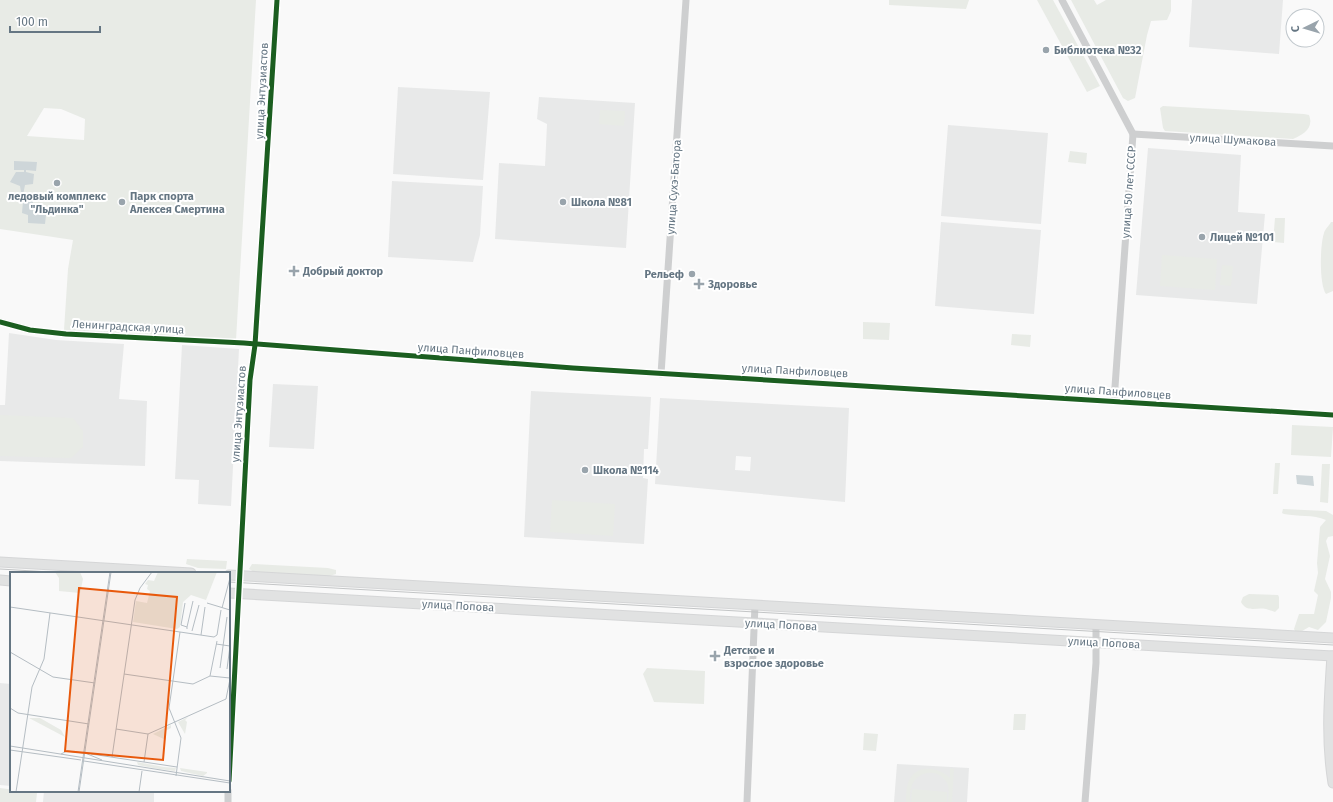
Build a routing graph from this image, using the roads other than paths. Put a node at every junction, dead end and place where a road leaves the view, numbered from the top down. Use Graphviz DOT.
graph roads {
  1 [pos="277,0"];
  2 [pos="686,0"];
  3 [pos="1062,0"];
  4 [pos="1133,134"];
  5 [pos="1333,146"];
  6 [pos="0,322"];
  7 [pos="255,345"];
  8 [pos="661,374"];
  9 [pos="1114,402"];
  10 [pos="1333,415"];
  11 [pos="0,562"];
  12 [pos="63,569"];
  13 [pos="159,572"];
  14 [pos="230,575"];
  15 [pos="240,576"];
  16 [pos="0,580"];
  17 [pos="10,581"];
  18 [pos="230,593"];
  19 [pos="239,594"];
  20 [pos="755,605"];
  21 [pos="754,623"];
  22 [pos="1096,625"];
  23 [pos="1184,630"];
  24 [pos="1333,630"];
  25 [pos="1333,638"];
  26 [pos="1097,643"];
  27 [pos="1183,647"];
  28 [pos="1333,656"];
  29 [pos="230,762"];
  30 [pos="1333,783"];
  31 [pos="746,802"];
  32 [pos="1086,802"];
  1 -- 7 [label="street, улица Энтузиастов"];
  2 -- 8 [label="street, улица Сухэ-Батора"];
  3 -- 4 [label="street, улица 50 лет СССР"];
  4 -- 5 [label="street, улица Шумакова"];
  4 -- 9 [label="street, улица 50 лет СССР"];
  6 -- 7 [label="street, Ленинградская улица"];
  7 -- 8 [label="street, улица Панфиловцев"];
  7 -- 15 [label="street, улица Энтузиастов"];
  8 -- 9 [label="street, улица Панфиловцев"];
  9 -- 10 [label="street, улица Панфиловцев"];
  11 -- 12 [label="main road"];
  12 -- 13 [label="main road"];
  14 -- 15 [label="main road, улица Попова"];
  15 -- 19 [label="street, улица Энтузиастов"];
  15 -- 20 [label="main road, улица Попова"];
  16 -- 17 [label="main road"];
  18 -- 19 [label="main road, улица Попова"];
  19 -- 21 [label="main road, улица Попова"];
  19 -- 29 [label="street, улица Энтузиастов"];
  20 -- 21 [label="street"];
  20 -- 22 [label="main road, улица Попова"];
  21 -- 26 [label="main road, улица Попова"];
  21 -- 31 [label="street"];
  22 -- 23 [label="main road, улица Попова"];
  22 -- 26 [label="street"];
  23 -- 25 [label="main road, улица Попова"];
  23 -- 27 [label="main road"];
  24 -- 25 [label="main road"];
  26 -- 27 [label="main road, улица Попова"];
  26 -- 32 [label="street"];
  27 -- 28 [label="main road, улица Попова"];
  28 -- 30 [label="main road"];
}
